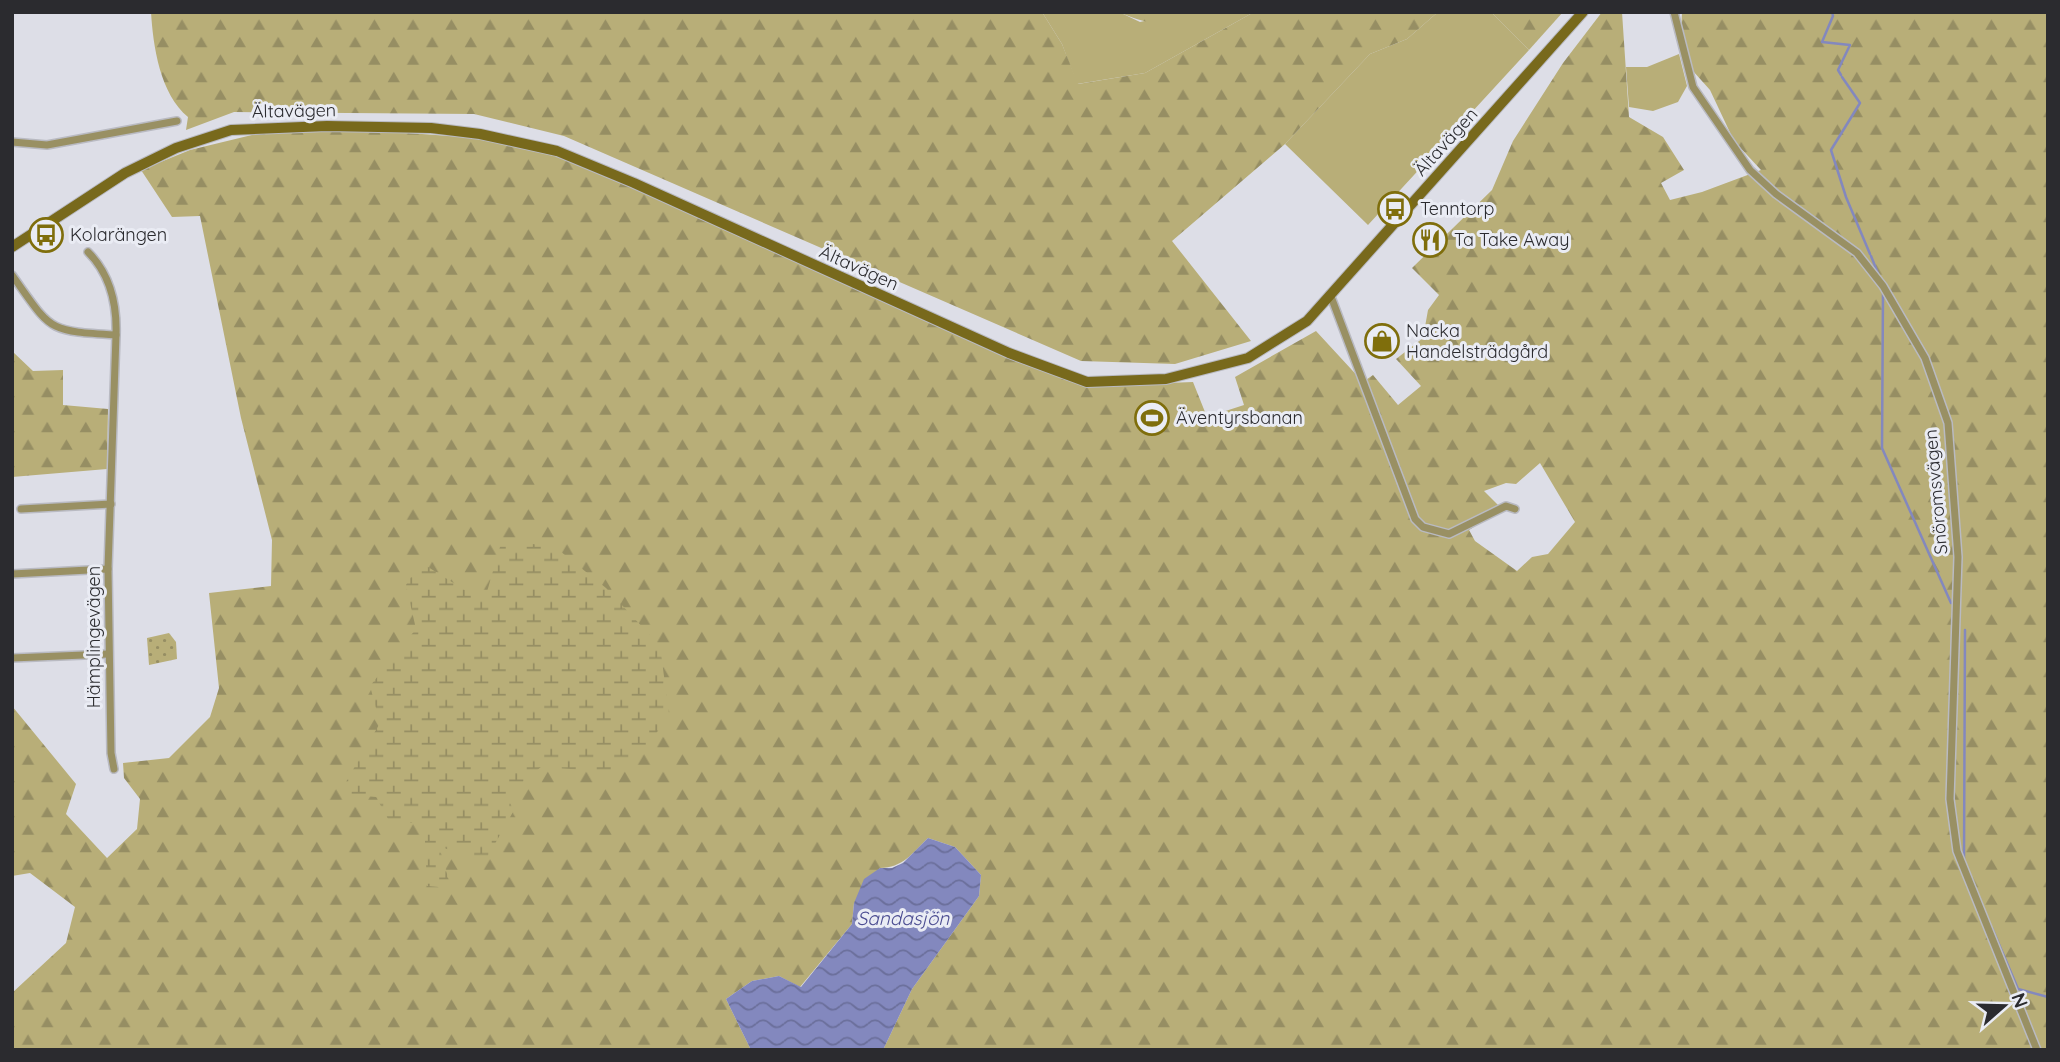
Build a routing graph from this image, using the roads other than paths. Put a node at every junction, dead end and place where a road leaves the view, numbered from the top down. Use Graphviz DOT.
graph roads {
  1 [pos="1583,12"];
  2 [pos="1674,12"];
  3 [pos="177,121"];
  4 [pos="12,142"];
  5 [pos="12,247"];
  6 [pos="88,252"];
  7 [pos="12,275"];
  8 [pos="1330,294"];
  9 [pos="116,335"];
  10 [pos="111,503"];
  11 [pos="21,509"];
  12 [pos="1515,509"];
  13 [pos="108,569"];
  14 [pos="12,574"];
  15 [pos="107,654"];
  16 [pos="12,658"];
  17 [pos="114,769"];
  18 [pos="2037,1050"];
  1 -- 8 [label="main road, Ältavägen"];
  2 -- 18 [label="street, Snöromsvägen"];
  3 -- 4 [label="street"];
  5 -- 8 [label="main road, Ältavägen"];
  6 -- 9 [label="street, Hämplingevägen"];
  7 -- 9 [label="street"];
  8 -- 12 [label="street"];
  9 -- 10 [label="street, Hämplingevägen"];
  10 -- 11 [label="street"];
  10 -- 13 [label="street, Hämplingevägen"];
  13 -- 14 [label="street"];
  13 -- 15 [label="street, Hämplingevägen"];
  15 -- 16 [label="street"];
  15 -- 17 [label="street, Hämplingevägen"];
}
